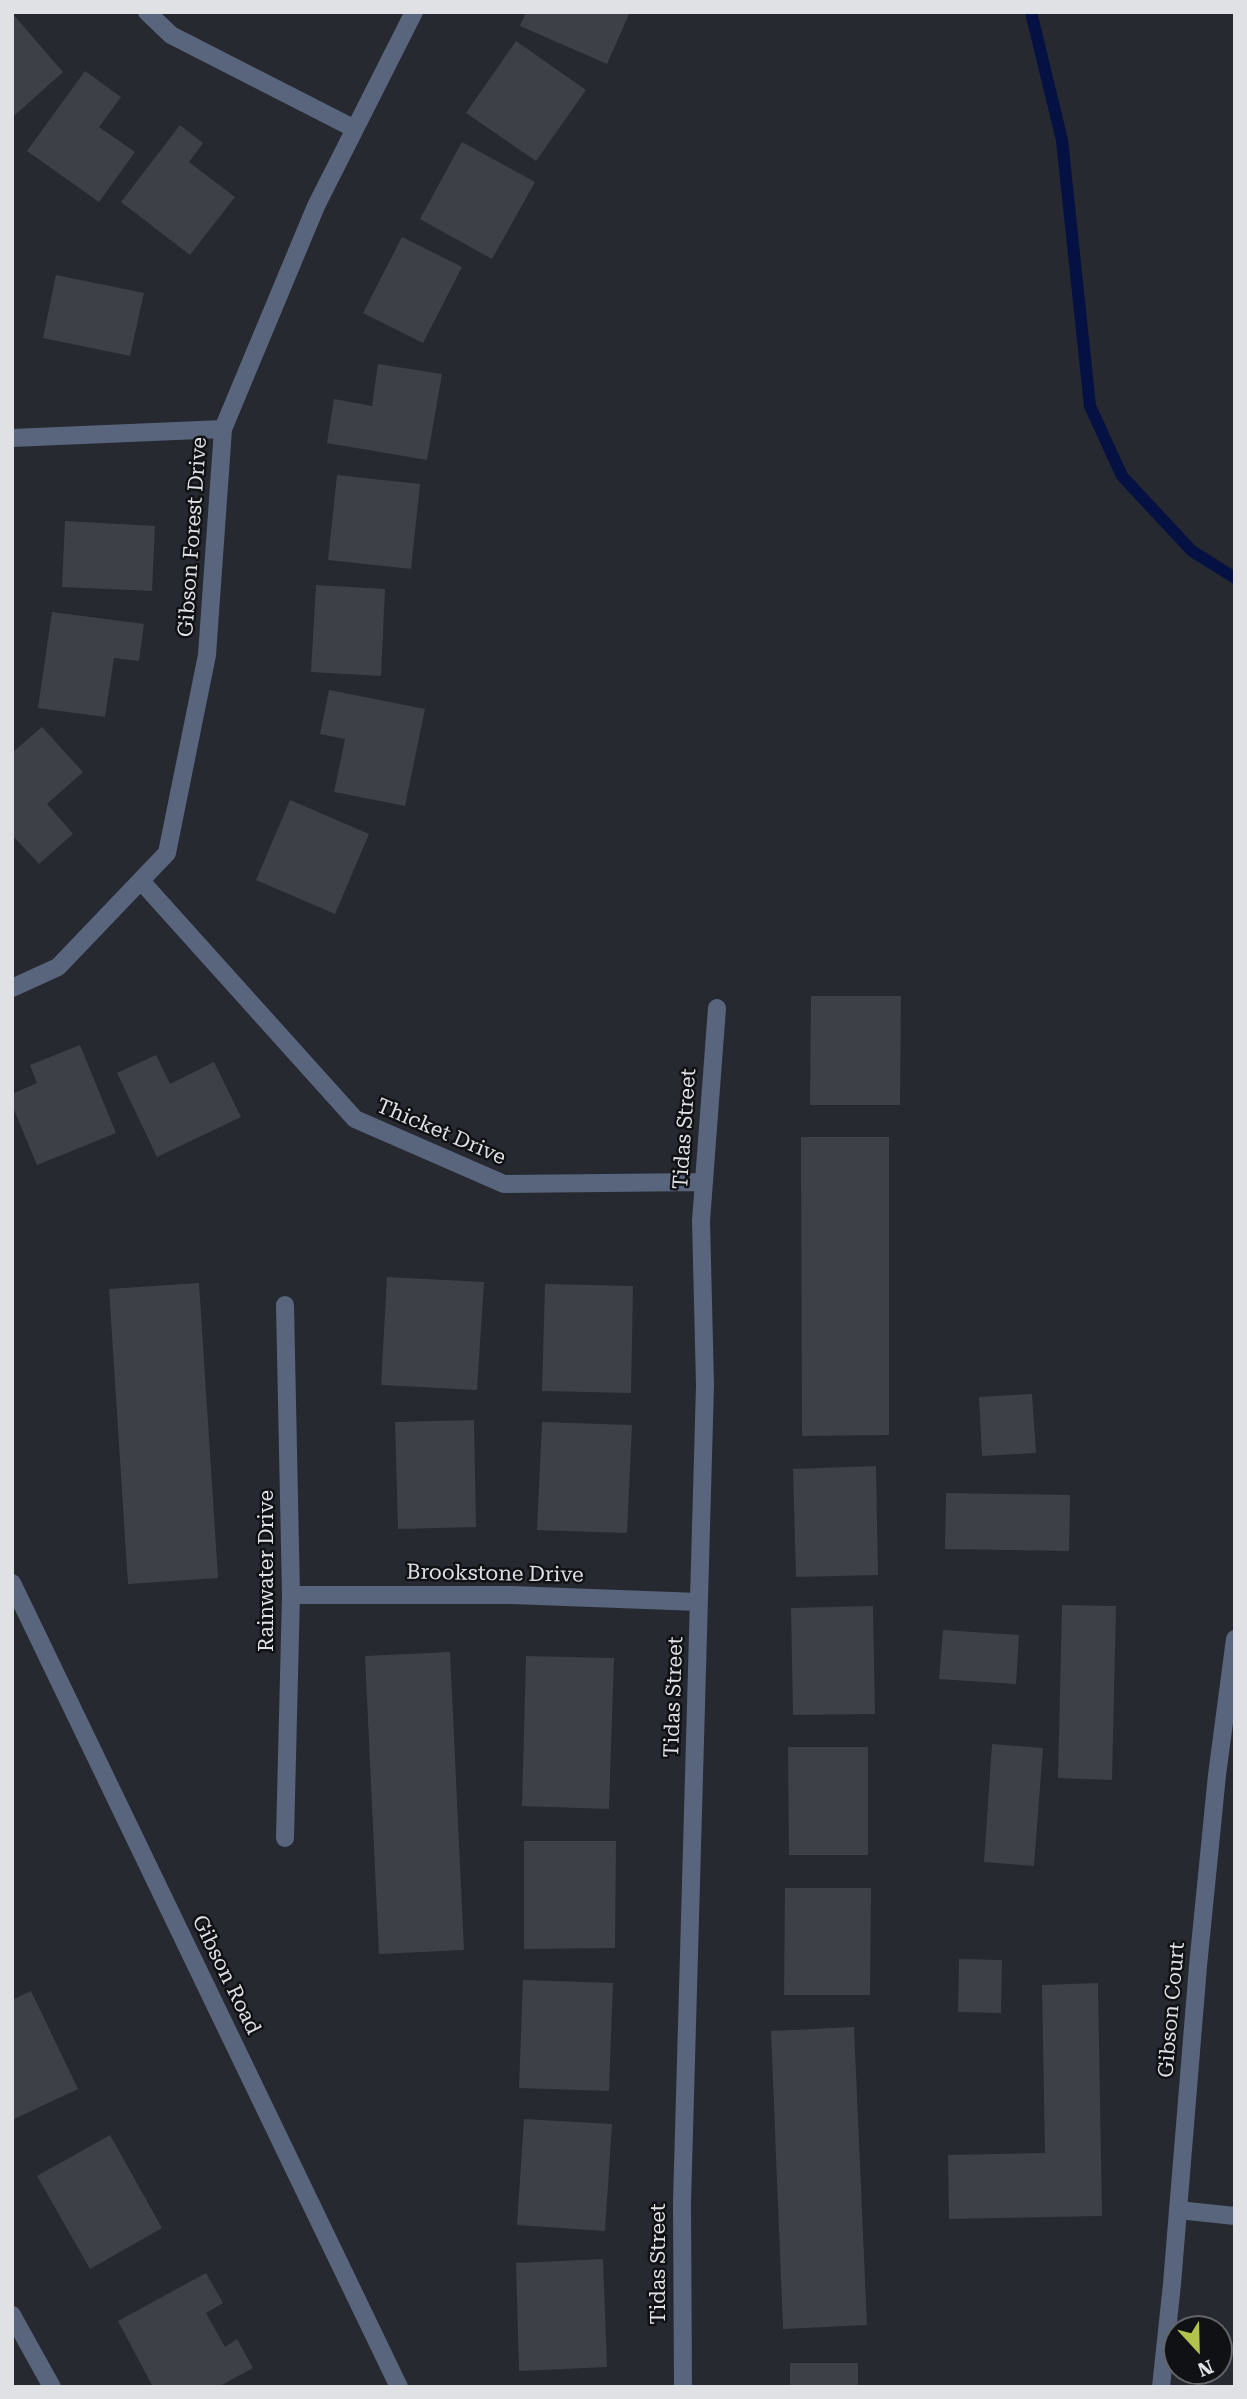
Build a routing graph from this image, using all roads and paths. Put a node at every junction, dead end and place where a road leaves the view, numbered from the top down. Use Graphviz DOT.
graph roads {
  1 [pos="147,12"];
  2 [pos="414,12"];
  3 [pos="355,129"];
  4 [pos="223,429"];
  5 [pos="12,438"];
  6 [pos="141,881"];
  7 [pos="12,988"];
  8 [pos="717,1008"];
  9 [pos="704,1182"];
  10 [pos="285,1305"];
  11 [pos="12,1583"];
  12 [pos="291,1595"];
  13 [pos="699,1602"];
  14 [pos="1235,1639"];
  15 [pos="1231,1692"];
  16 [pos="285,1838"];
  17 [pos="1178,2210"];
  18 [pos="1235,2216"];
  19 [pos="12,2315"];
  20 [pos="52,2387"];
  21 [pos="399,2387"];
  22 [pos="683,2387"];
  23 [pos="1161,2387"];
  1 -- 3 [label="street"];
  2 -- 3 [label="street, Gibson Forest Drive"];
  3 -- 4 [label="street, Gibson Forest Drive"];
  4 -- 5 [label="street"];
  4 -- 6 [label="street, Gibson Forest Drive"];
  6 -- 7 [label="street, Gibson Forest Drive"];
  6 -- 9 [label="street, Thicket Drive"];
  8 -- 9 [label="street, Tidas Street"];
  9 -- 13 [label="street, Tidas Street"];
  10 -- 12 [label="street, Rainwater Drive"];
  11 -- 21 [label="street, Gibson Road"];
  12 -- 13 [label="street, Brookstone Drive"];
  12 -- 16 [label="street, Rainwater Drive"];
  13 -- 22 [label="street, Tidas Street"];
  14 -- 15 [label="street, Gibson Court"];
  15 -- 17 [label="street, Gibson Court"];
  17 -- 18 [label="street"];
  17 -- 23 [label="street, Gibson Court"];
  19 -- 20 [label="street"];
}
